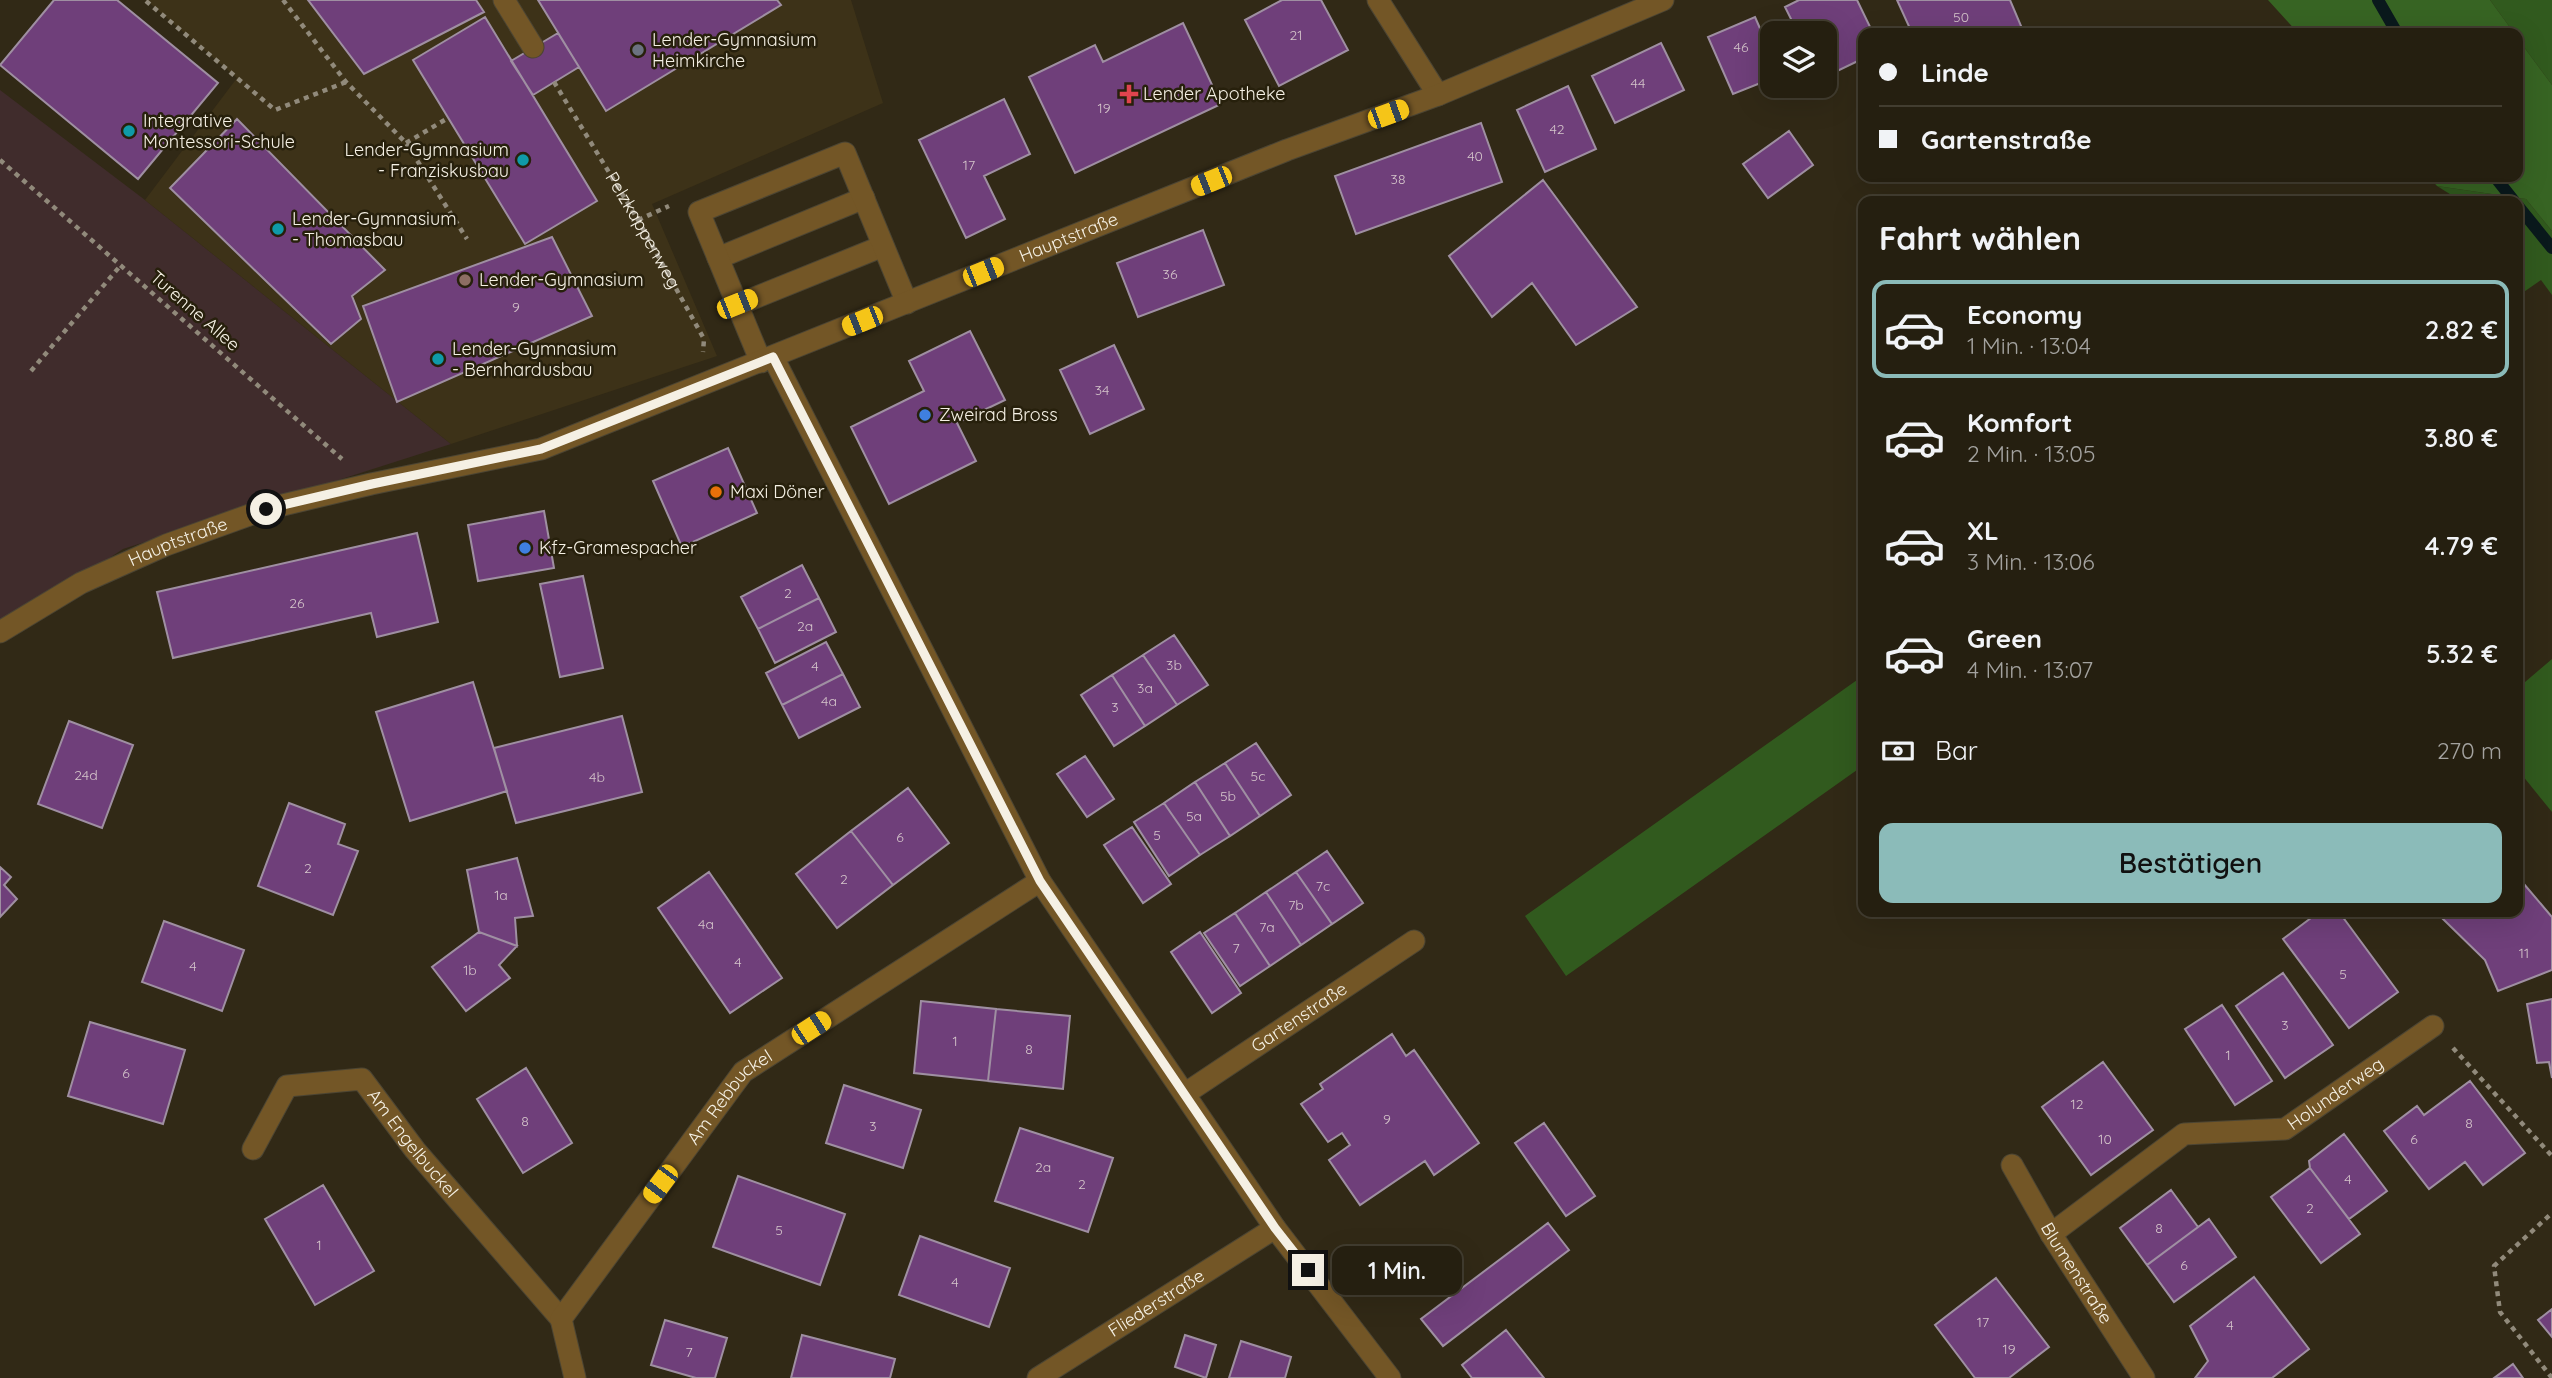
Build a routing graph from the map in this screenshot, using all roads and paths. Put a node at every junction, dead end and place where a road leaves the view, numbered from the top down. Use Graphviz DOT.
graph roads {
  1 [pos="146,0"];
  2 [pos="283,0"];
  3 [pos="505,0"];
  4 [pos="1378,0"];
  5 [pos="1663,0"];
  6 [pos="533,47"];
  7 [pos="346,82"];
  8 [pos="554,82"];
  9 [pos="1438,95"];
  10 [pos="448,118"];
  11 [pos="406,143"];
  12 [pos="0,160"];
  13 [pos="864,198"];
  14 [pos="467,239"];
  15 [pos="883,246"];
  16 [pos="718,258"];
  17 [pos="121,265"];
  18 [pos="907,303"];
  19 [pos="737,304"];
  20 [pos="767,360"];
  21 [pos="31,371"];
  22 [pos="702,386"];
  23 [pos="372,484"];
  24 [pos="0,632"];
  25 [pos="1040,881"];
  26 [pos="1413,941"];
  27 [pos="2433,1026"];
  28 [pos="1186,1093"];
  29 [pos="253,1149"];
  30 [pos="2552,1156"];
  31 [pos="2012,1165"];
  32 [pos="2552,1213"];
  33 [pos="1275,1228"];
  34 [pos="2052,1234"];
  35 [pos="561,1319"];
  36 [pos="575,1378"];
  37 [pos="1038,1378"];
  38 [pos="1390,1378"];
  39 [pos="2144,1378"];
  40 [pos="2552,1378"];
  1 -- 7 [label="path"];
  2 -- 7 [label="path"];
  3 -- 6 [label="street"];
  4 -- 9 [label="street"];
  5 -- 9 [label="street, Hauptstraße"];
  7 -- 11 [label="path"];
  8 -- 22 [label="path, Pelzkappenweg"];
  9 -- 18 [label="street, Hauptstraße"];
  10 -- 11 [label="path"];
  11 -- 14 [label="path"];
  12 -- 17 [label="path, Turenne Allee"];
  13 -- 15 [label="street"];
  13 -- 16 [label="street"];
  13 -- 16 [label="street"];
  15 -- 18 [label="street"];
  15 -- 19 [label="street"];
  16 -- 19 [label="street"];
  17 -- 21 [label="path"];
  17 -- 23 [label="path, Turenne Allee"];
  18 -- 20 [label="street, Hauptstraße"];
  19 -- 20 [label="street"];
  20 -- 22 [label="street, Hauptstraße"];
  20 -- 25 [label="street"];
  22 -- 23 [label="street, Hauptstraße"];
  23 -- 24 [label="street, Hauptstraße"];
  25 -- 28 [label="street"];
  25 -- 35 [label="street, Am Rebbuckel"];
  26 -- 28 [label="street, Gartenstraße"];
  27 -- 30 [label="path"];
  27 -- 34 [label="street, Holunderweg"];
  28 -- 33 [label="street"];
  29 -- 35 [label="street, Am Engelbuckel"];
  31 -- 34 [label="street, Blumenstraße"];
  32 -- 40 [label="path"];
  33 -- 37 [label="street, Fliederstraße"];
  33 -- 38 [label="street"];
  34 -- 39 [label="street, Blumenstraße"];
  35 -- 36 [label="street"];
}
